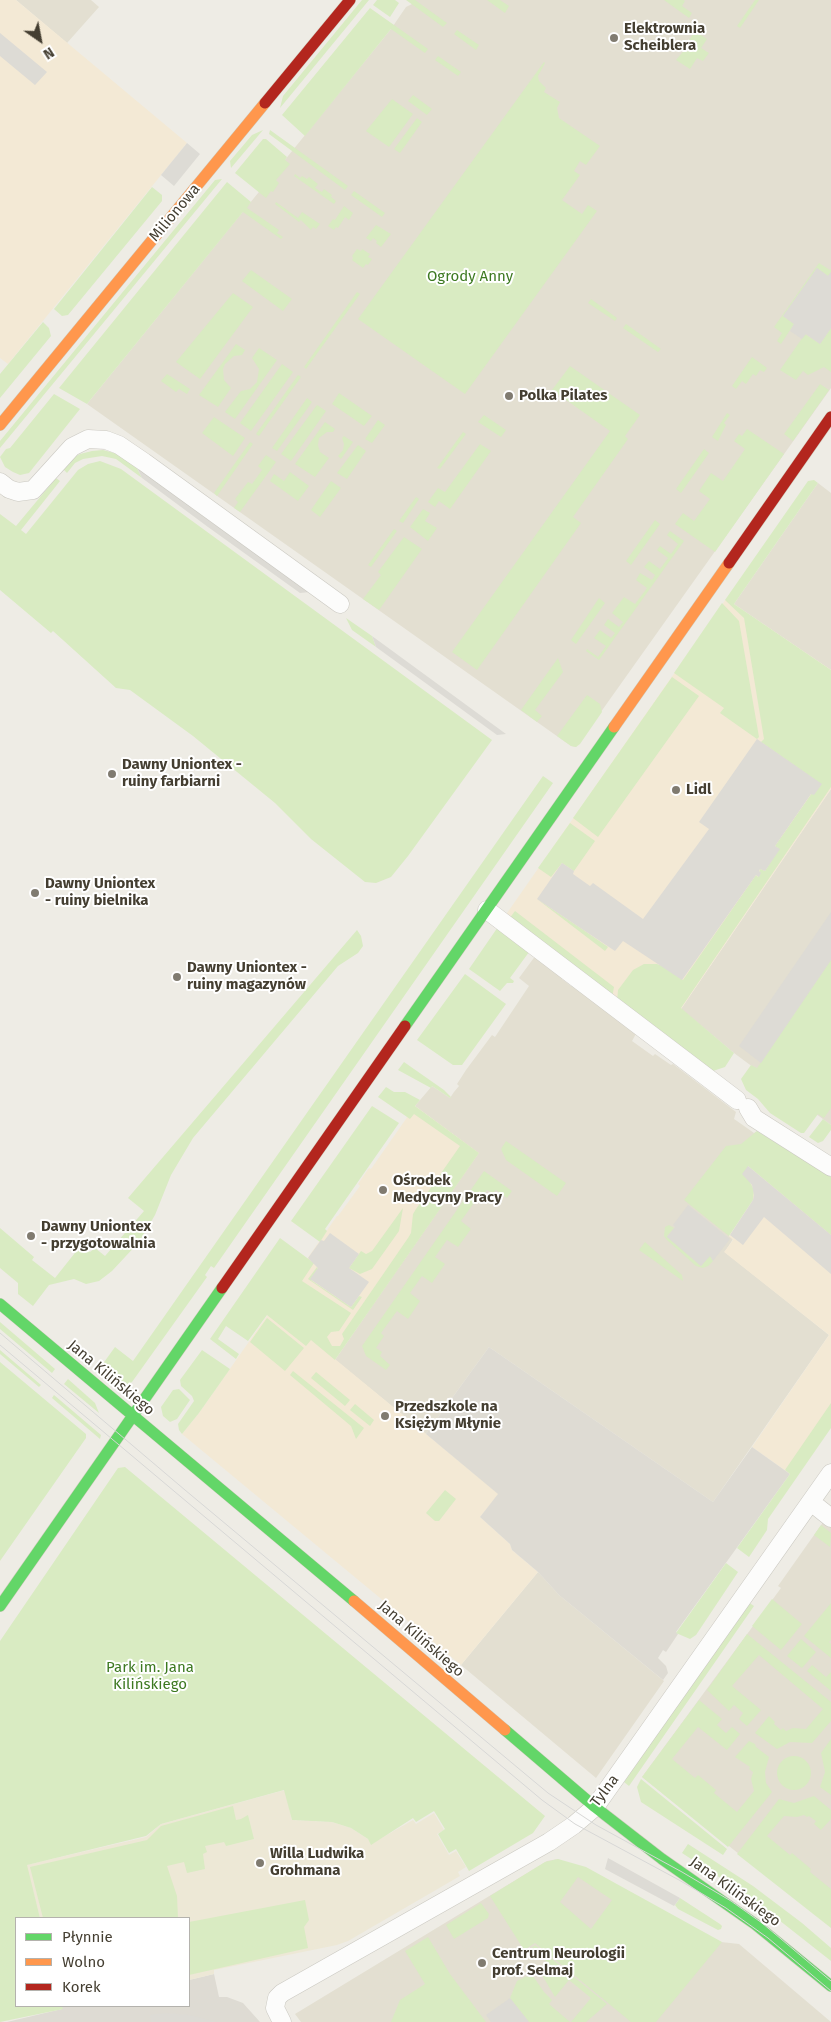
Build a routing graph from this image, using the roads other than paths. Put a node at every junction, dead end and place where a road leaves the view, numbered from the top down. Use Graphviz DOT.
graph roads {
  1 [pos="350,0"];
  2 [pos="831,416"];
  3 [pos="0,425"];
  4 [pos="0,482"];
  5 [pos="340,604"];
  6 [pos="487,910"];
  7 [pos="831,1167"];
  8 [pos="0,1304"];
  9 [pos="132,1415"];
  10 [pos="831,1473"];
  11 [pos="811,1502"];
  12 [pos="831,1518"];
  13 [pos="0,1606"];
  14 [pos="595,1807"];
  15 [pos="831,1986"];
  16 [pos="282,2022"];
  1 -- 3 [label="street, Milionowa"];
  2 -- 6 [label="street"];
  4 -- 5 [label="street"];
  6 -- 7 [label="street"];
  6 -- 9 [label="street"];
  8 -- 9 [label="street, Jana Kilińskiego"];
  9 -- 13 [label="street"];
  9 -- 14 [label="street, Jana Kilińskiego"];
  10 -- 11 [label="street, Tylna"];
  11 -- 12 [label="street"];
  11 -- 14 [label="street, Tylna"];
  14 -- 15 [label="street, Jana Kilińskiego"];
  14 -- 16 [label="street, Tylna"];
}
